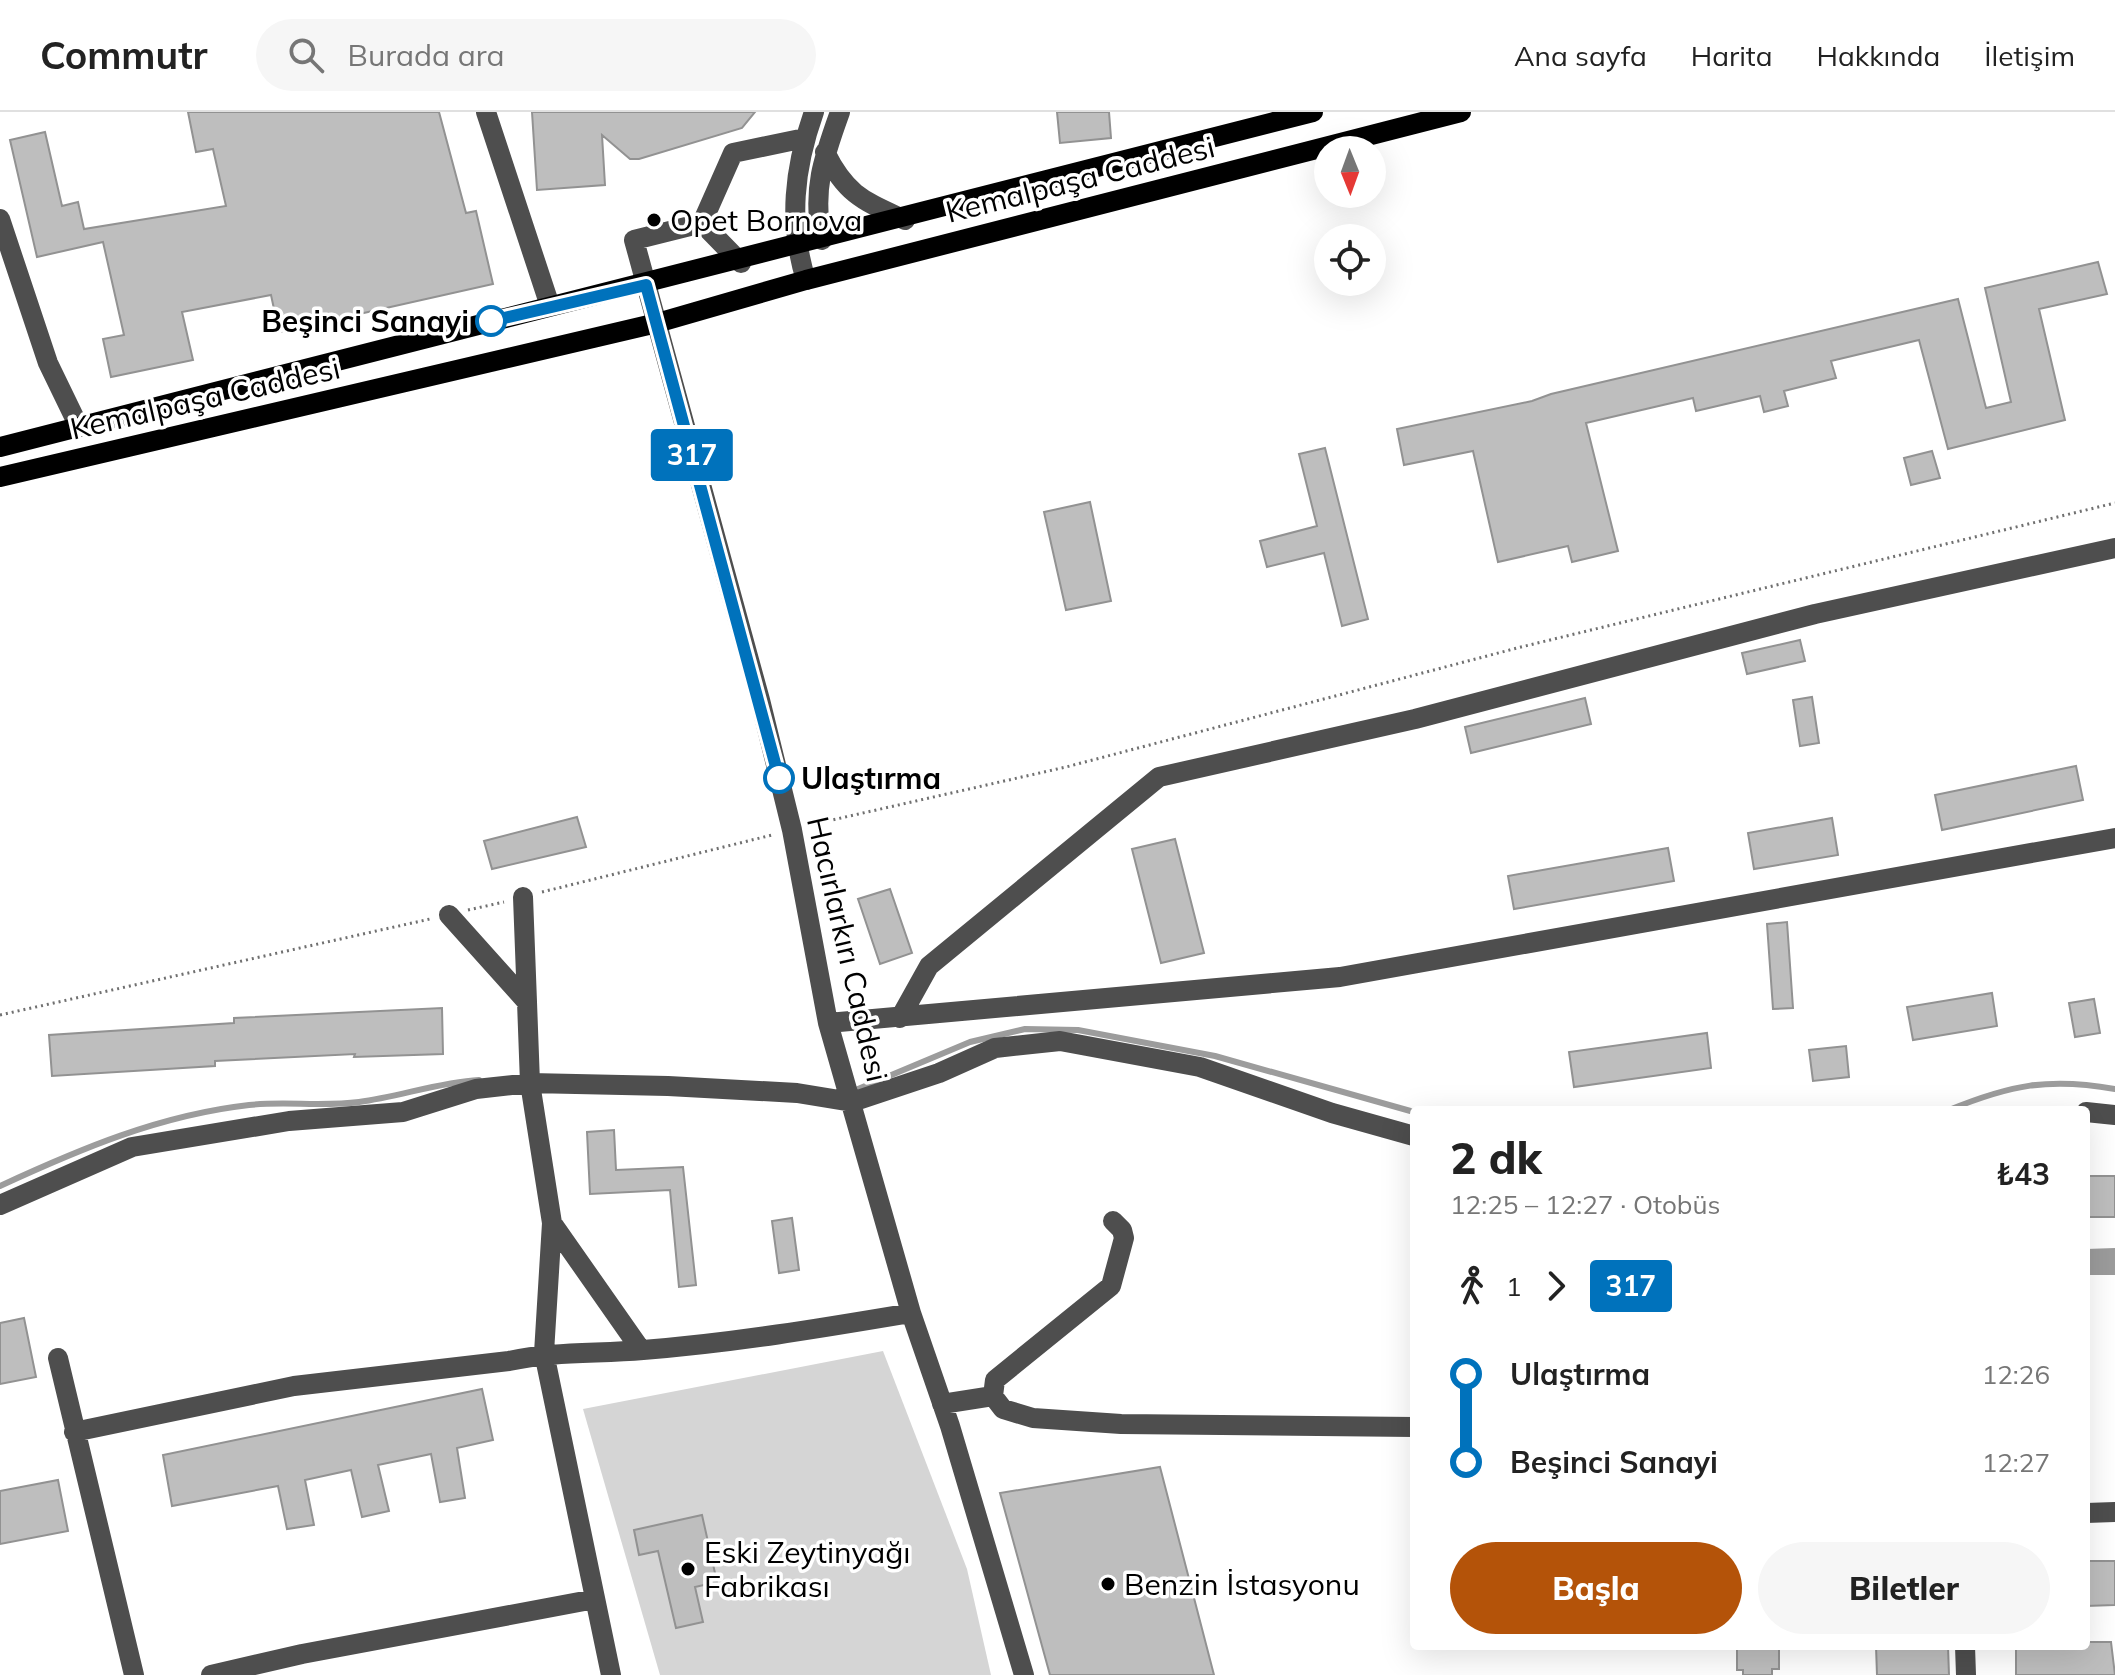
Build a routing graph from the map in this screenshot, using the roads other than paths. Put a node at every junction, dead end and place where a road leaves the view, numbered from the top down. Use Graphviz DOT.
graph roads {
  1 [pos="486,112"];
  2 [pos="814,112"];
  3 [pos="840,112"];
  4 [pos="1313,112"];
  5 [pos="1461,112"];
  6 [pos="805,138"];
  7 [pos="825,152"];
  8 [pos="0,219"];
  9 [pos="905,220"];
  10 [pos="702,223"];
  11 [pos="822,240"];
  12 [pos="796,246"];
  13 [pos="741,263"];
  14 [pos="830,274"];
  15 [pos="806,280"];
  16 [pos="646,285"];
  17 [pos="550,306"];
  18 [pos="657,323"];
  19 [pos="79,427"];
  20 [pos="0,447"];
  21 [pos="0,477"];
  22 [pos="2115,548"];
  23 [pos="2115,838"];
  24 [pos="523,897"];
  25 [pos="449,915"];
  26 [pos="527,1002"];
  27 [pos="900,1018"];
  28 [pos="828,1023"];
  29 [pos="530,1083"];
  30 [pos="852,1102"];
  31 [pos="2090,1112"];
  32 [pos="2115,1115"];
  33 [pos="1410,1135"];
  34 [pos="0,1205"];
  35 [pos="1113,1221"];
  36 [pos="552,1223"];
  37 [pos="911,1313"];
  38 [pos="641,1350"];
  39 [pos="544,1353"];
  40 [pos="58,1358"];
  41 [pos="993,1396"];
  42 [pos="942,1404"];
  43 [pos="1410,1427"];
  44 [pos="74,1432"];
  45 [pos="2115,1512"];
  46 [pos="2090,1513"];
  47 [pos="595,1599"];
  48 [pos="1965,1650"];
  49 [pos="134,1675"];
  50 [pos="211,1675"];
  51 [pos="611,1675"];
  52 [pos="1024,1675"];
  53 [pos="1966,1675"];
  1 -- 17 [label="street"];
  2 -- 6 [label="street"];
  3 -- 7 [label="street"];
  4 -- 9 [label="main road, Kemalpaşa Caddesi"];
  5 -- 14 [label="main road, Kemalpaşa Caddesi"];
  6 -- 10 [label="street"];
  6 -- 12 [label="street"];
  7 -- 9 [label="street"];
  7 -- 11 [label="street"];
  8 -- 19 [label="street"];
  9 -- 11 [label="main road, Kemalpaşa Caddesi"];
  10 -- 13 [label="street"];
  10 -- 16 [label="street, Hacırlarkırı Caddesi"];
  11 -- 12 [label="main road, Kemalpaşa Caddesi"];
  11 -- 14 [label="main road"];
  12 -- 13 [label="main road, Kemalpaşa Caddesi"];
  12 -- 15 [label="street"];
  13 -- 16 [label="main road, Kemalpaşa Caddesi"];
  14 -- 15 [label="main road, Kemalpaşa Caddesi"];
  15 -- 18 [label="main road, Kemalpaşa Caddesi"];
  16 -- 17 [label="main road, Kemalpaşa Caddesi"];
  16 -- 18 [label="street, Hacırlarkırı Caddesi"];
  17 -- 19 [label="main road, Kemalpaşa Caddesi"];
  18 -- 21 [label="main road, Kemalpaşa Caddesi"];
  18 -- 28 [label="street, Hacırlarkırı Caddesi"];
  19 -- 20 [label="main road, Kemalpaşa Caddesi"];
  22 -- 27 [label="street"];
  23 -- 27 [label="street"];
  24 -- 26 [label="street"];
  25 -- 26 [label="street"];
  26 -- 29 [label="street"];
  27 -- 28 [label="street"];
  28 -- 30 [label="street, Hacırlarkırı Caddesi"];
  29 -- 30 [label="street"];
  29 -- 34 [label="street"];
  29 -- 36 [label="street"];
  30 -- 33 [label="street"];
  30 -- 37 [label="street, Hacırlarkırı Caddesi"];
  31 -- 32 [label="street"];
  35 -- 41 [label="street"];
  36 -- 38 [label="street"];
  36 -- 39 [label="street"];
  37 -- 38 [label="street"];
  37 -- 42 [label="street, Hacırlarkırı Caddesi"];
  38 -- 39 [label="street"];
  39 -- 44 [label="street"];
  39 -- 47 [label="street"];
  40 -- 44 [label="street"];
  41 -- 42 [label="street"];
  41 -- 43 [label="street"];
  42 -- 52 [label="street, Hacırlarkırı Caddesi"];
  44 -- 49 [label="street"];
  45 -- 46 [label="street"];
  47 -- 50 [label="street"];
  47 -- 51 [label="street"];
  48 -- 53 [label="street"];
}
